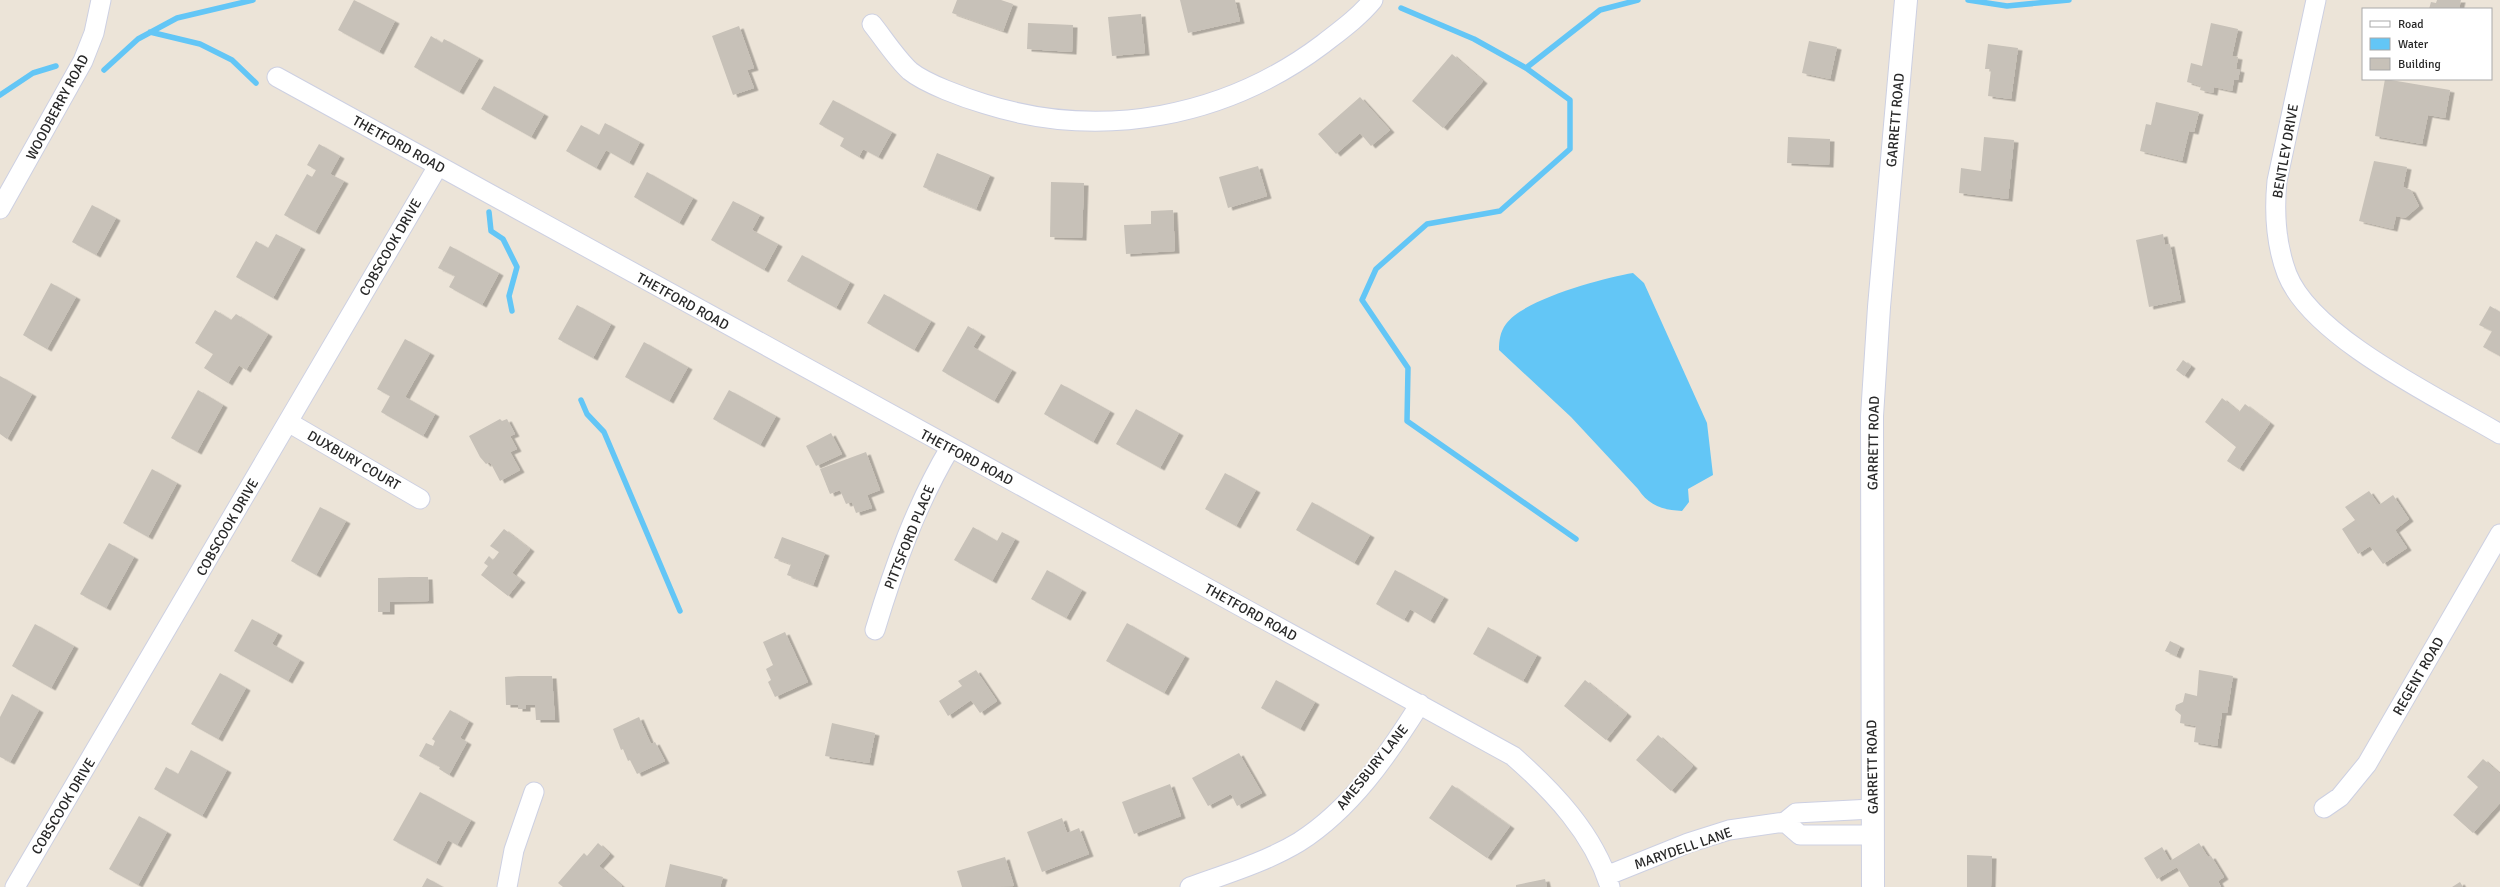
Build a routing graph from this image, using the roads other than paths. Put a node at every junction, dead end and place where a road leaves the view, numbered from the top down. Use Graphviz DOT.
graph roads {
  1 [pos="101,0"];
  2 [pos="1373,0"];
  3 [pos="1906,0"];
  4 [pos="2316,0"];
  5 [pos="872,24"];
  6 [pos="277,77"];
  7 [pos="438,166"];
  8 [pos="0,209"];
  9 [pos="288,422"];
  10 [pos="2500,434"];
  11 [pos="950,448"];
  12 [pos="420,499"];
  13 [pos="2500,534"];
  14 [pos="875,630"];
  15 [pos="1420,704"];
  16 [pos="534,792"];
  17 [pos="2324,808"];
  18 [pos="1872,809"];
  19 [pos="1784,822"];
  20 [pos="1872,836"];
  21 [pos="1608,881"];
  22 [pos="15,887"];
  23 [pos="507,887"];
  24 [pos="1190,887"];
  25 [pos="1873,887"];
  1 -- 8 [label="street, WOODBERRY ROAD"];
  2 -- 5 [label="street"];
  3 -- 18 [label="street, GARRETT ROAD"];
  4 -- 10 [label="street, BENTLEY DRIVE"];
  6 -- 7 [label="street, THETFORD ROAD"];
  7 -- 9 [label="street, COBSCOOK DRIVE"];
  7 -- 11 [label="street, THETFORD ROAD"];
  9 -- 12 [label="street, DUXBURY COURT"];
  9 -- 22 [label="street, COBSCOOK DRIVE"];
  11 -- 14 [label="street, PITTSFORD PLACE"];
  11 -- 15 [label="street, THETFORD ROAD"];
  13 -- 17 [label="street, REGENT ROAD"];
  15 -- 21 [label="street, THETFORD ROAD"];
  15 -- 24 [label="street, AMESBURY LANE"];
  16 -- 23 [label="street"];
  18 -- 19 [label="street, MARYDELL LANE"];
  18 -- 20 [label="street, GARRETT ROAD"];
  19 -- 20 [label="street"];
  19 -- 21 [label="street, MARYDELL LANE"];
  20 -- 25 [label="street, GARRETT ROAD"];
}
